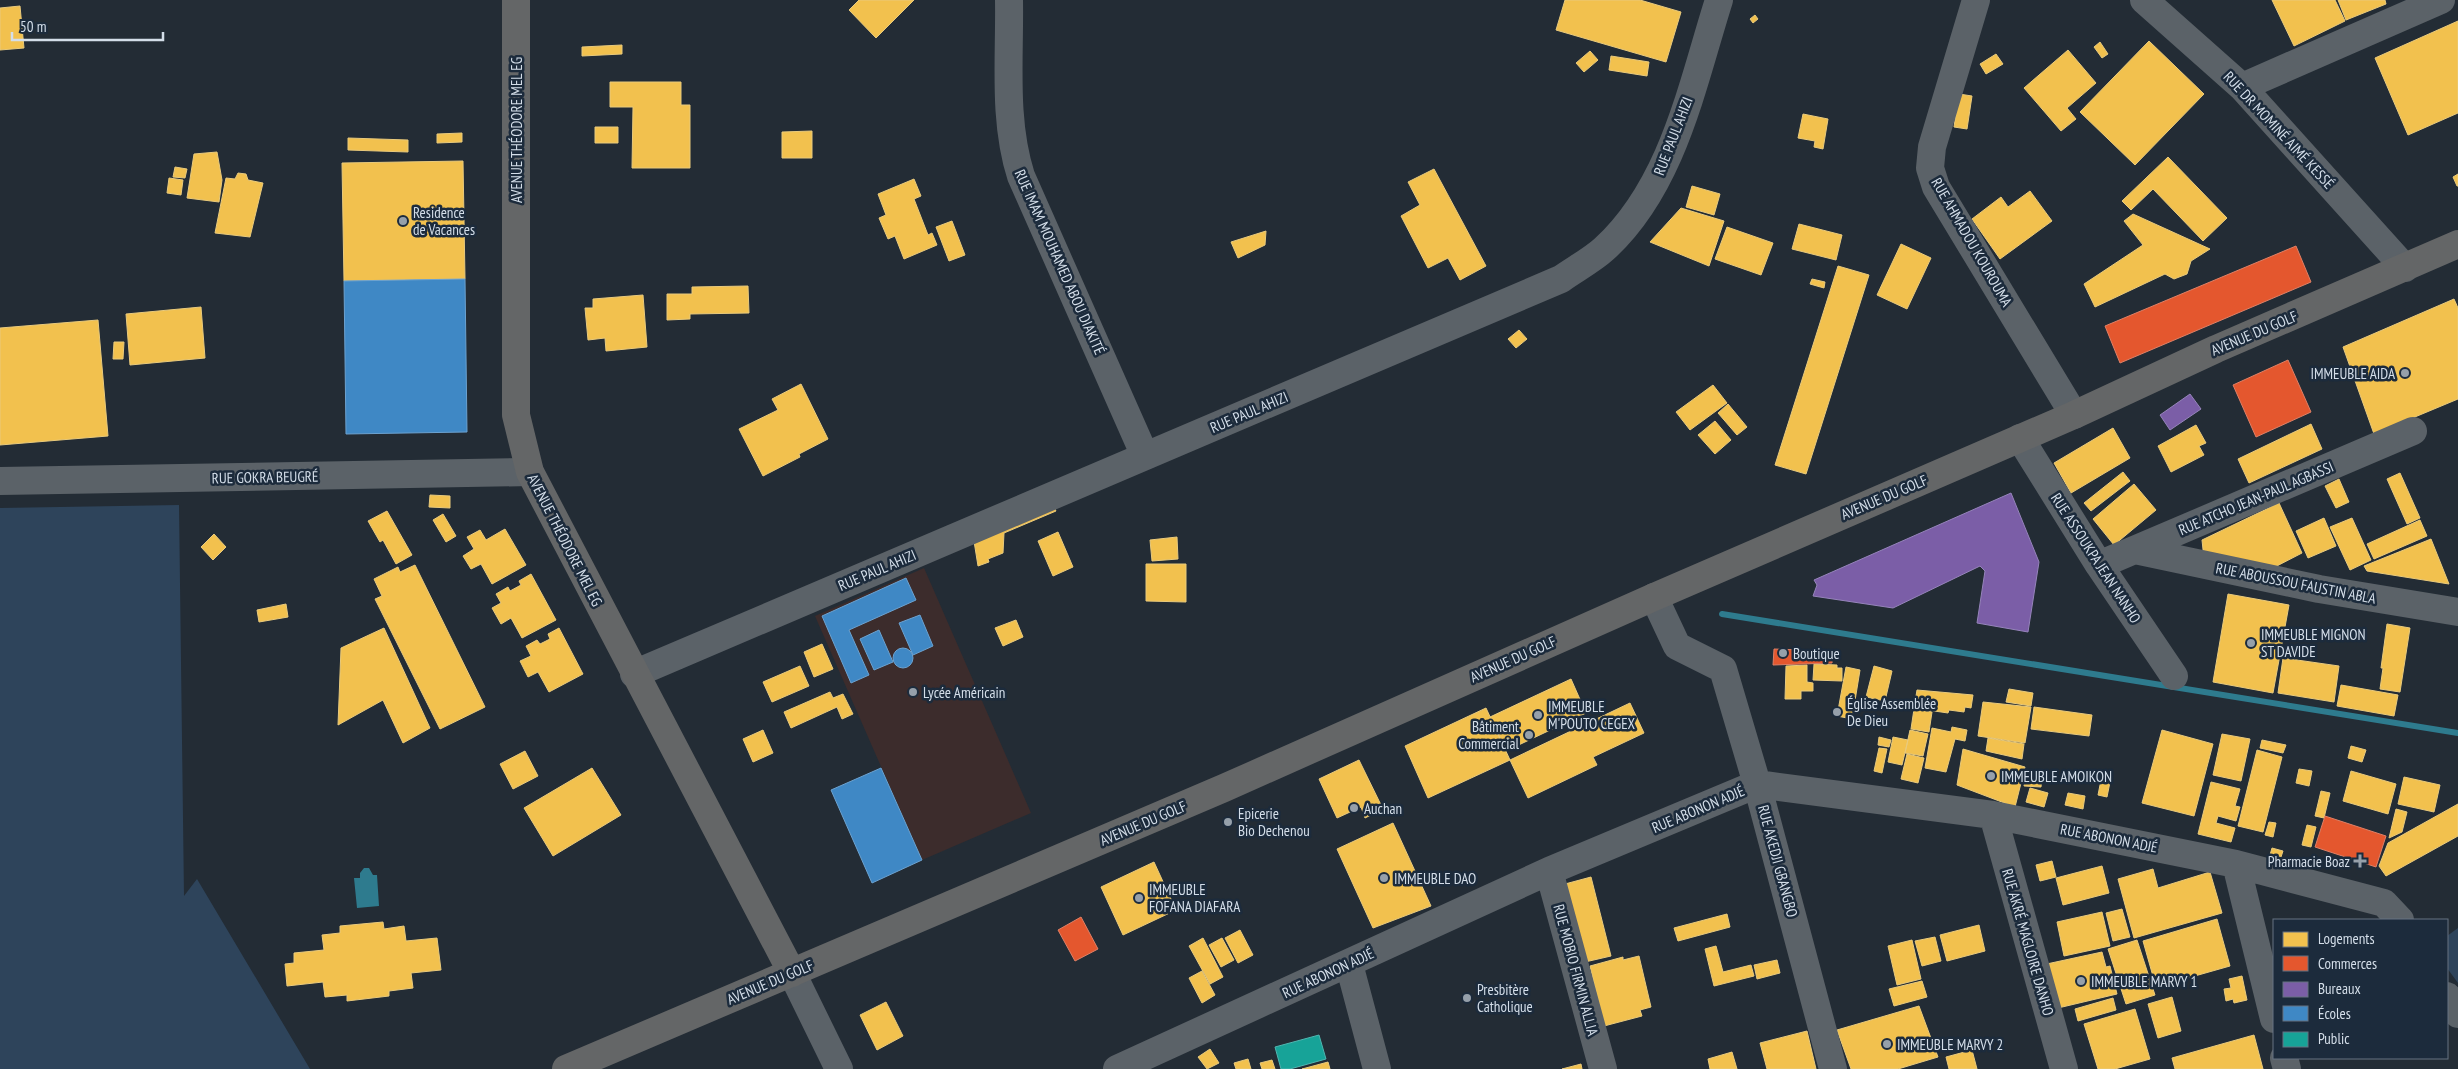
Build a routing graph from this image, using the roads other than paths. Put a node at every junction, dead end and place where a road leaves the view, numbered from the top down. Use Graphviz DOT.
graph roads {
  1 [pos="516,0"];
  2 [pos="1009,0"];
  3 [pos="1719,0"];
  4 [pos="1976,0"];
  5 [pos="2144,0"];
  6 [pos="2441,0"];
  7 [pos="2242,87"];
  8 [pos="2458,244"];
  9 [pos="2405,268"];
  10 [pos="2074,415"];
  11 [pos="2413,431"];
  12 [pos="2020,438"];
  13 [pos="1146,456"];
  14 [pos="530,472"];
  15 [pos="0,481"];
  16 [pos="2135,550"];
  17 [pos="2098,566"];
  18 [pos="1654,597"];
  19 [pos="2458,612"];
  20 [pos="634,674"];
  21 [pos="2174,676"];
  22 [pos="1758,784"];
  23 [pos="1993,815"];
  24 [pos="2236,864"];
  25 [pos="1549,871"];
  26 [pos="2399,919"];
  27 [pos="1349,964"];
  28 [pos="792,973"];
  29 [pos="2448,998"];
  30 [pos="2458,1014"];
  31 [pos="2273,1015"];
  32 [pos="566,1069"];
  33 [pos="839,1069"];
  34 [pos="1117,1069"];
  35 [pos="1377,1069"];
  36 [pos="1603,1069"];
  37 [pos="1833,1069"];
  38 [pos="2064,1069"];
  1 -- 14 [label="main road, AVENUE THÉODORE MEL EG"];
  2 -- 13 [label="street, RUE IMAM MOUHAMED ABOU DIAKITÉ"];
  3 -- 13 [label="street, RUE PAUL AHIZI"];
  4 -- 10 [label="street, RUE AHMADOU KOUROUMA"];
  5 -- 7 [label="street, RUE DR MOMINÉ AIMÉ KESSÉ"];
  6 -- 7 [label="street"];
  7 -- 9 [label="street, RUE DR MOMINÉ AIMÉ KESSÉ"];
  8 -- 9 [label="main road, AVENUE DU GOLF"];
  9 -- 10 [label="main road, AVENUE DU GOLF"];
  10 -- 12 [label="main road, AVENUE DU GOLF"];
  11 -- 16 [label="street, RUE ATCHO JEAN-PAUL AGBASSI"];
  12 -- 17 [label="street, RUE ASSOUKPA JEAN NANHO"];
  12 -- 18 [label="main road, AVENUE DU GOLF"];
  13 -- 20 [label="street, RUE PAUL AHIZI"];
  14 -- 15 [label="street, RUE GOKRA BEUGRÉ"];
  14 -- 20 [label="main road, AVENUE THÉODORE MEL EG"];
  16 -- 17 [label="street, RUE ATCHO JEAN-PAUL AGBASSI"];
  16 -- 19 [label="street, RUE ABOUSSOU FAUSTIN ABLA"];
  17 -- 21 [label="street, RUE ASSOUKPA JEAN NANHO"];
  18 -- 22 [label="street, RUE AKEDJI GBANGBO"];
  18 -- 28 [label="main road, AVENUE DU GOLF"];
  20 -- 28 [label="main road, AVENUE THÉODORE MEL EG"];
  22 -- 23 [label="street, RUE ABONON ADJÉ"];
  22 -- 25 [label="street, RUE ABONON ADJÉ"];
  22 -- 37 [label="street, RUE AKEDJI GBANGBO"];
  23 -- 24 [label="street, RUE ABONON ADJÉ"];
  23 -- 38 [label="street, RUE AKRÉ MAGLOIRE DANHO"];
  24 -- 26 [label="street, RUE ABONON ADJÉ"];
  24 -- 31 [label="street"];
  25 -- 27 [label="street, RUE ABONON ADJÉ"];
  25 -- 36 [label="street, RUE MOBIO FIRMIN ALLIA"];
  27 -- 34 [label="street, RUE ABONON ADJÉ"];
  27 -- 35 [label="street"];
  28 -- 32 [label="main road, AVENUE DU GOLF"];
  28 -- 33 [label="street"];
  29 -- 30 [label="street"];
}
